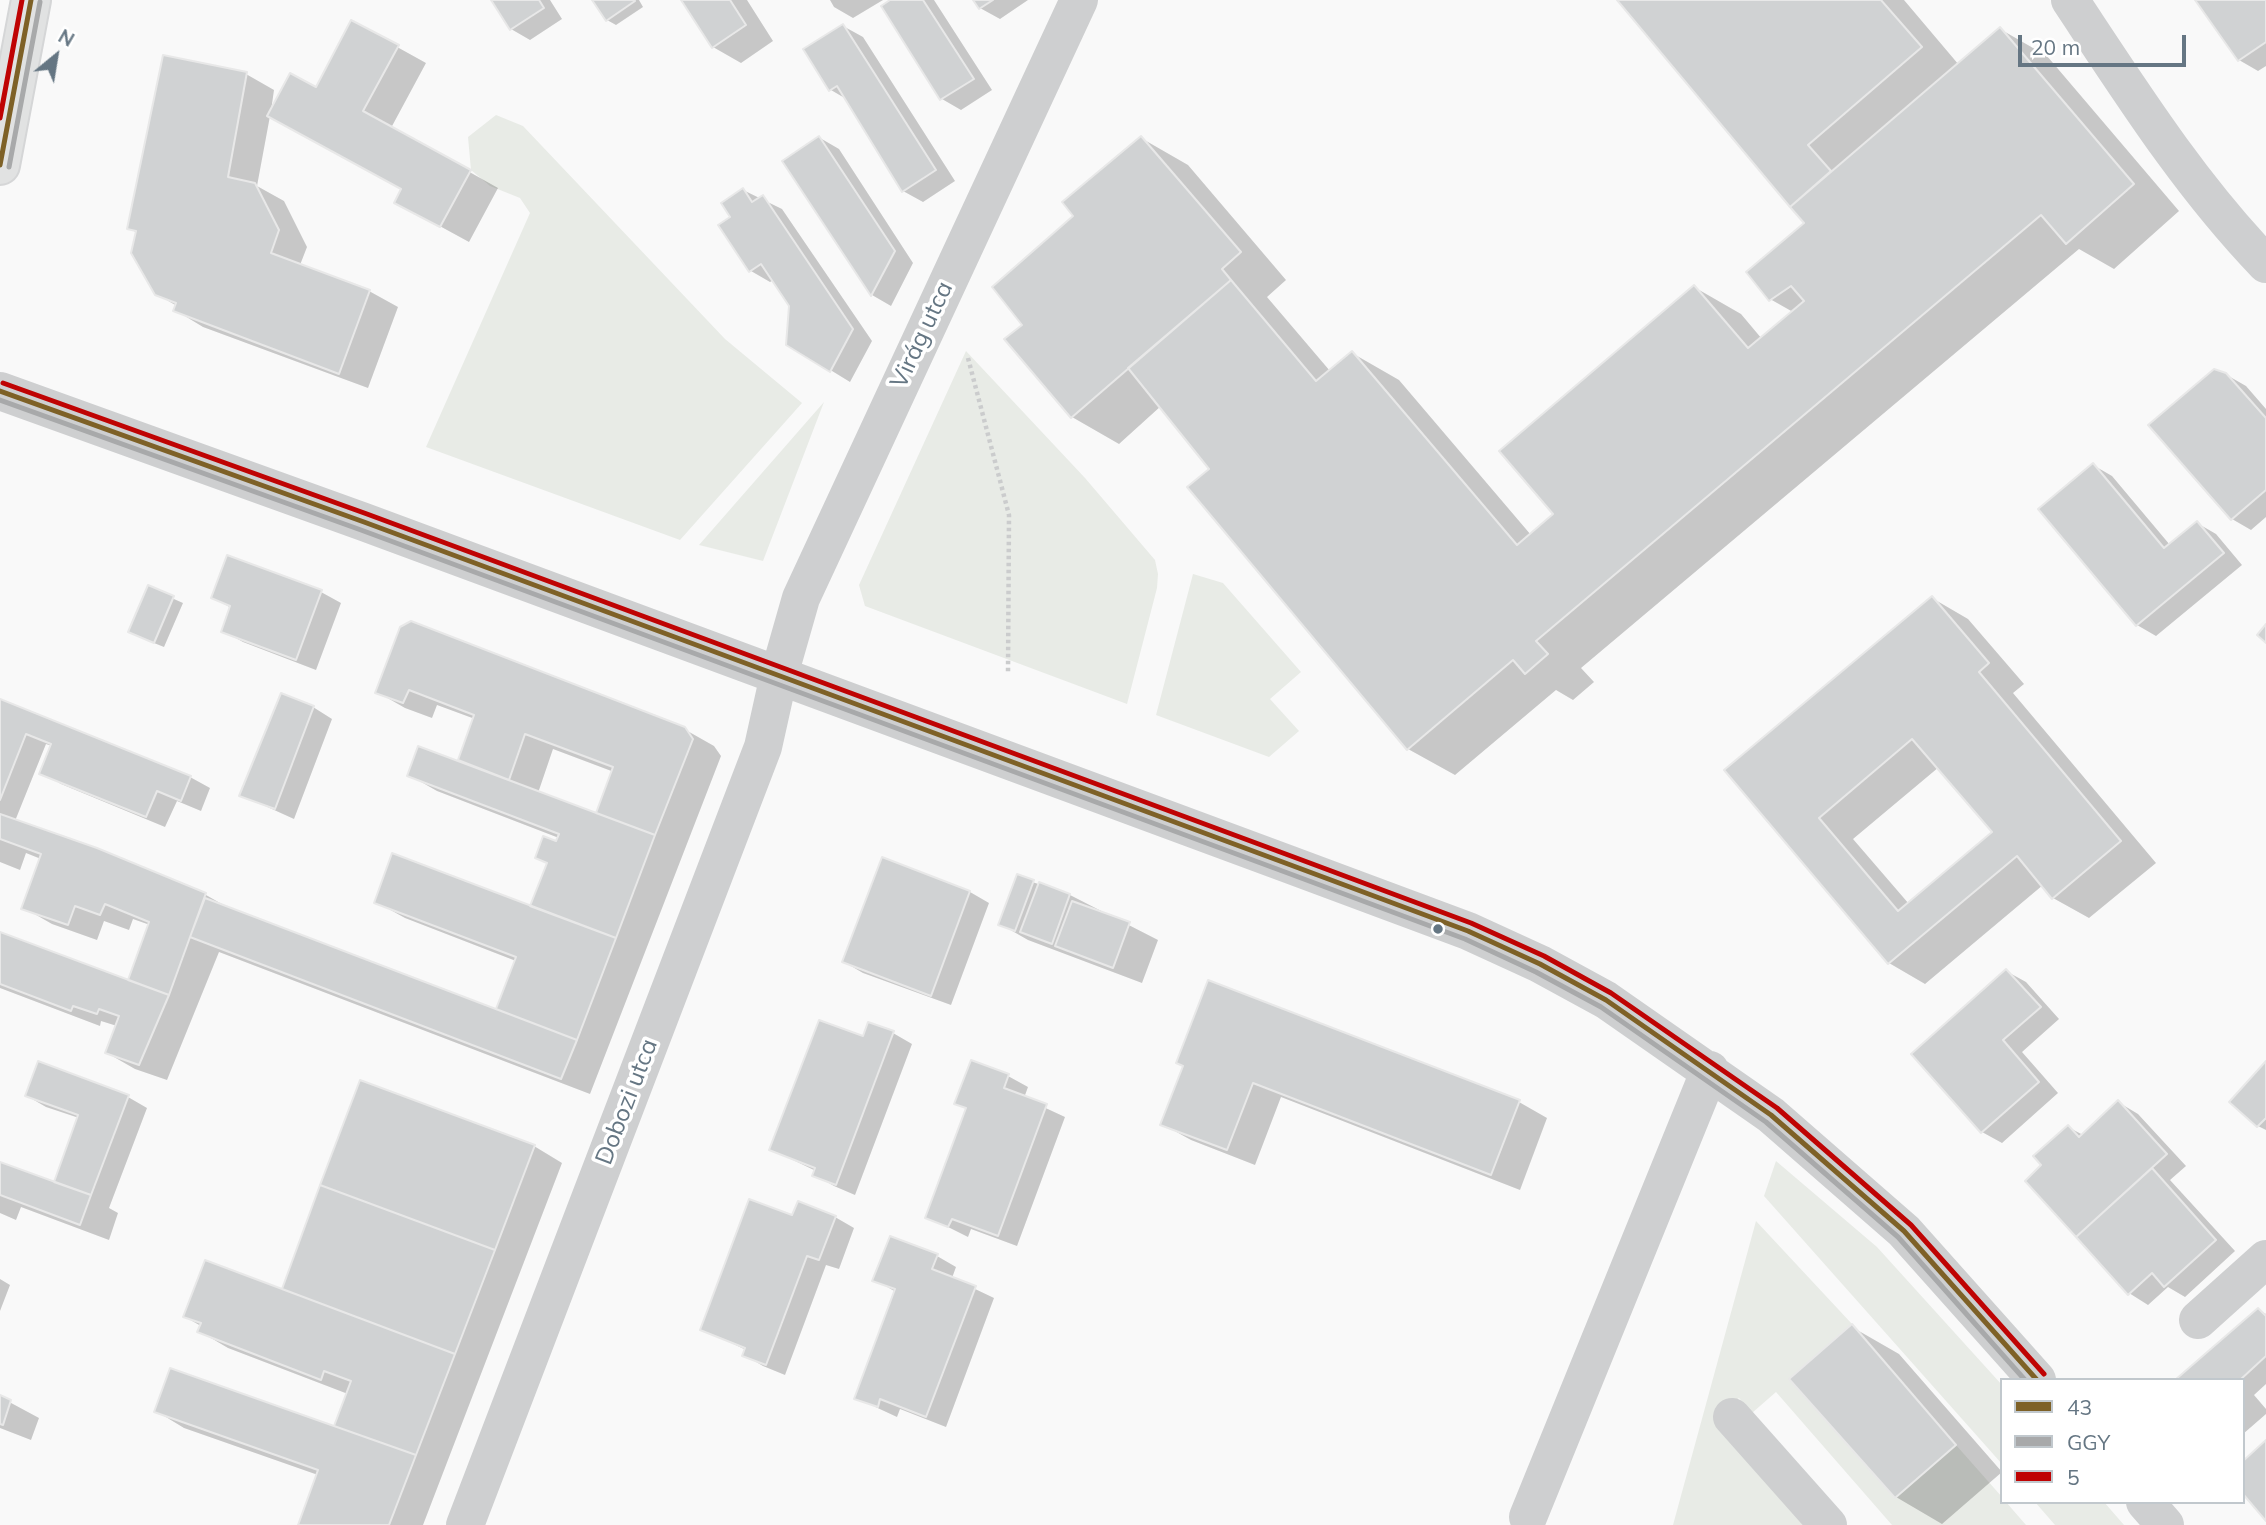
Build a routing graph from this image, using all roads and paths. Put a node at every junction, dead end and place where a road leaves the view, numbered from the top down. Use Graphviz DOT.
graph roads {
  1 [pos="31,0"];
  2 [pos="1079,0"];
  3 [pos="2070,0"];
  4 [pos="0,165"];
  5 [pos="2266,264"];
  6 [pos="961,353"];
  7 [pos="0,391"];
  8 [pos="1007,674"];
  9 [pos="779,675"];
  10 [pos="1710,1070"];
  11 [pos="2266,1258"];
  12 [pos="2197,1320"];
  13 [pos="2035,1378"];
  14 [pos="1732,1417"];
  15 [pos="2147,1504"];
  16 [pos="1528,1517"];
  17 [pos="465,1525"];
  18 [pos="1828,1525"];
  19 [pos="2165,1525"];
  1 -- 4 [label="main road"];
  2 -- 9 [label="street, Virág utca"];
  3 -- 5 [label="street"];
  6 -- 8 [label="path"];
  7 -- 9 [label="street"];
  9 -- 10 [label="street"];
  9 -- 17 [label="street, Dobozi utca"];
  10 -- 13 [label="street"];
  10 -- 16 [label="street"];
  11 -- 12 [label="street"];
  14 -- 18 [label="street"];
  15 -- 19 [label="street"];
}
